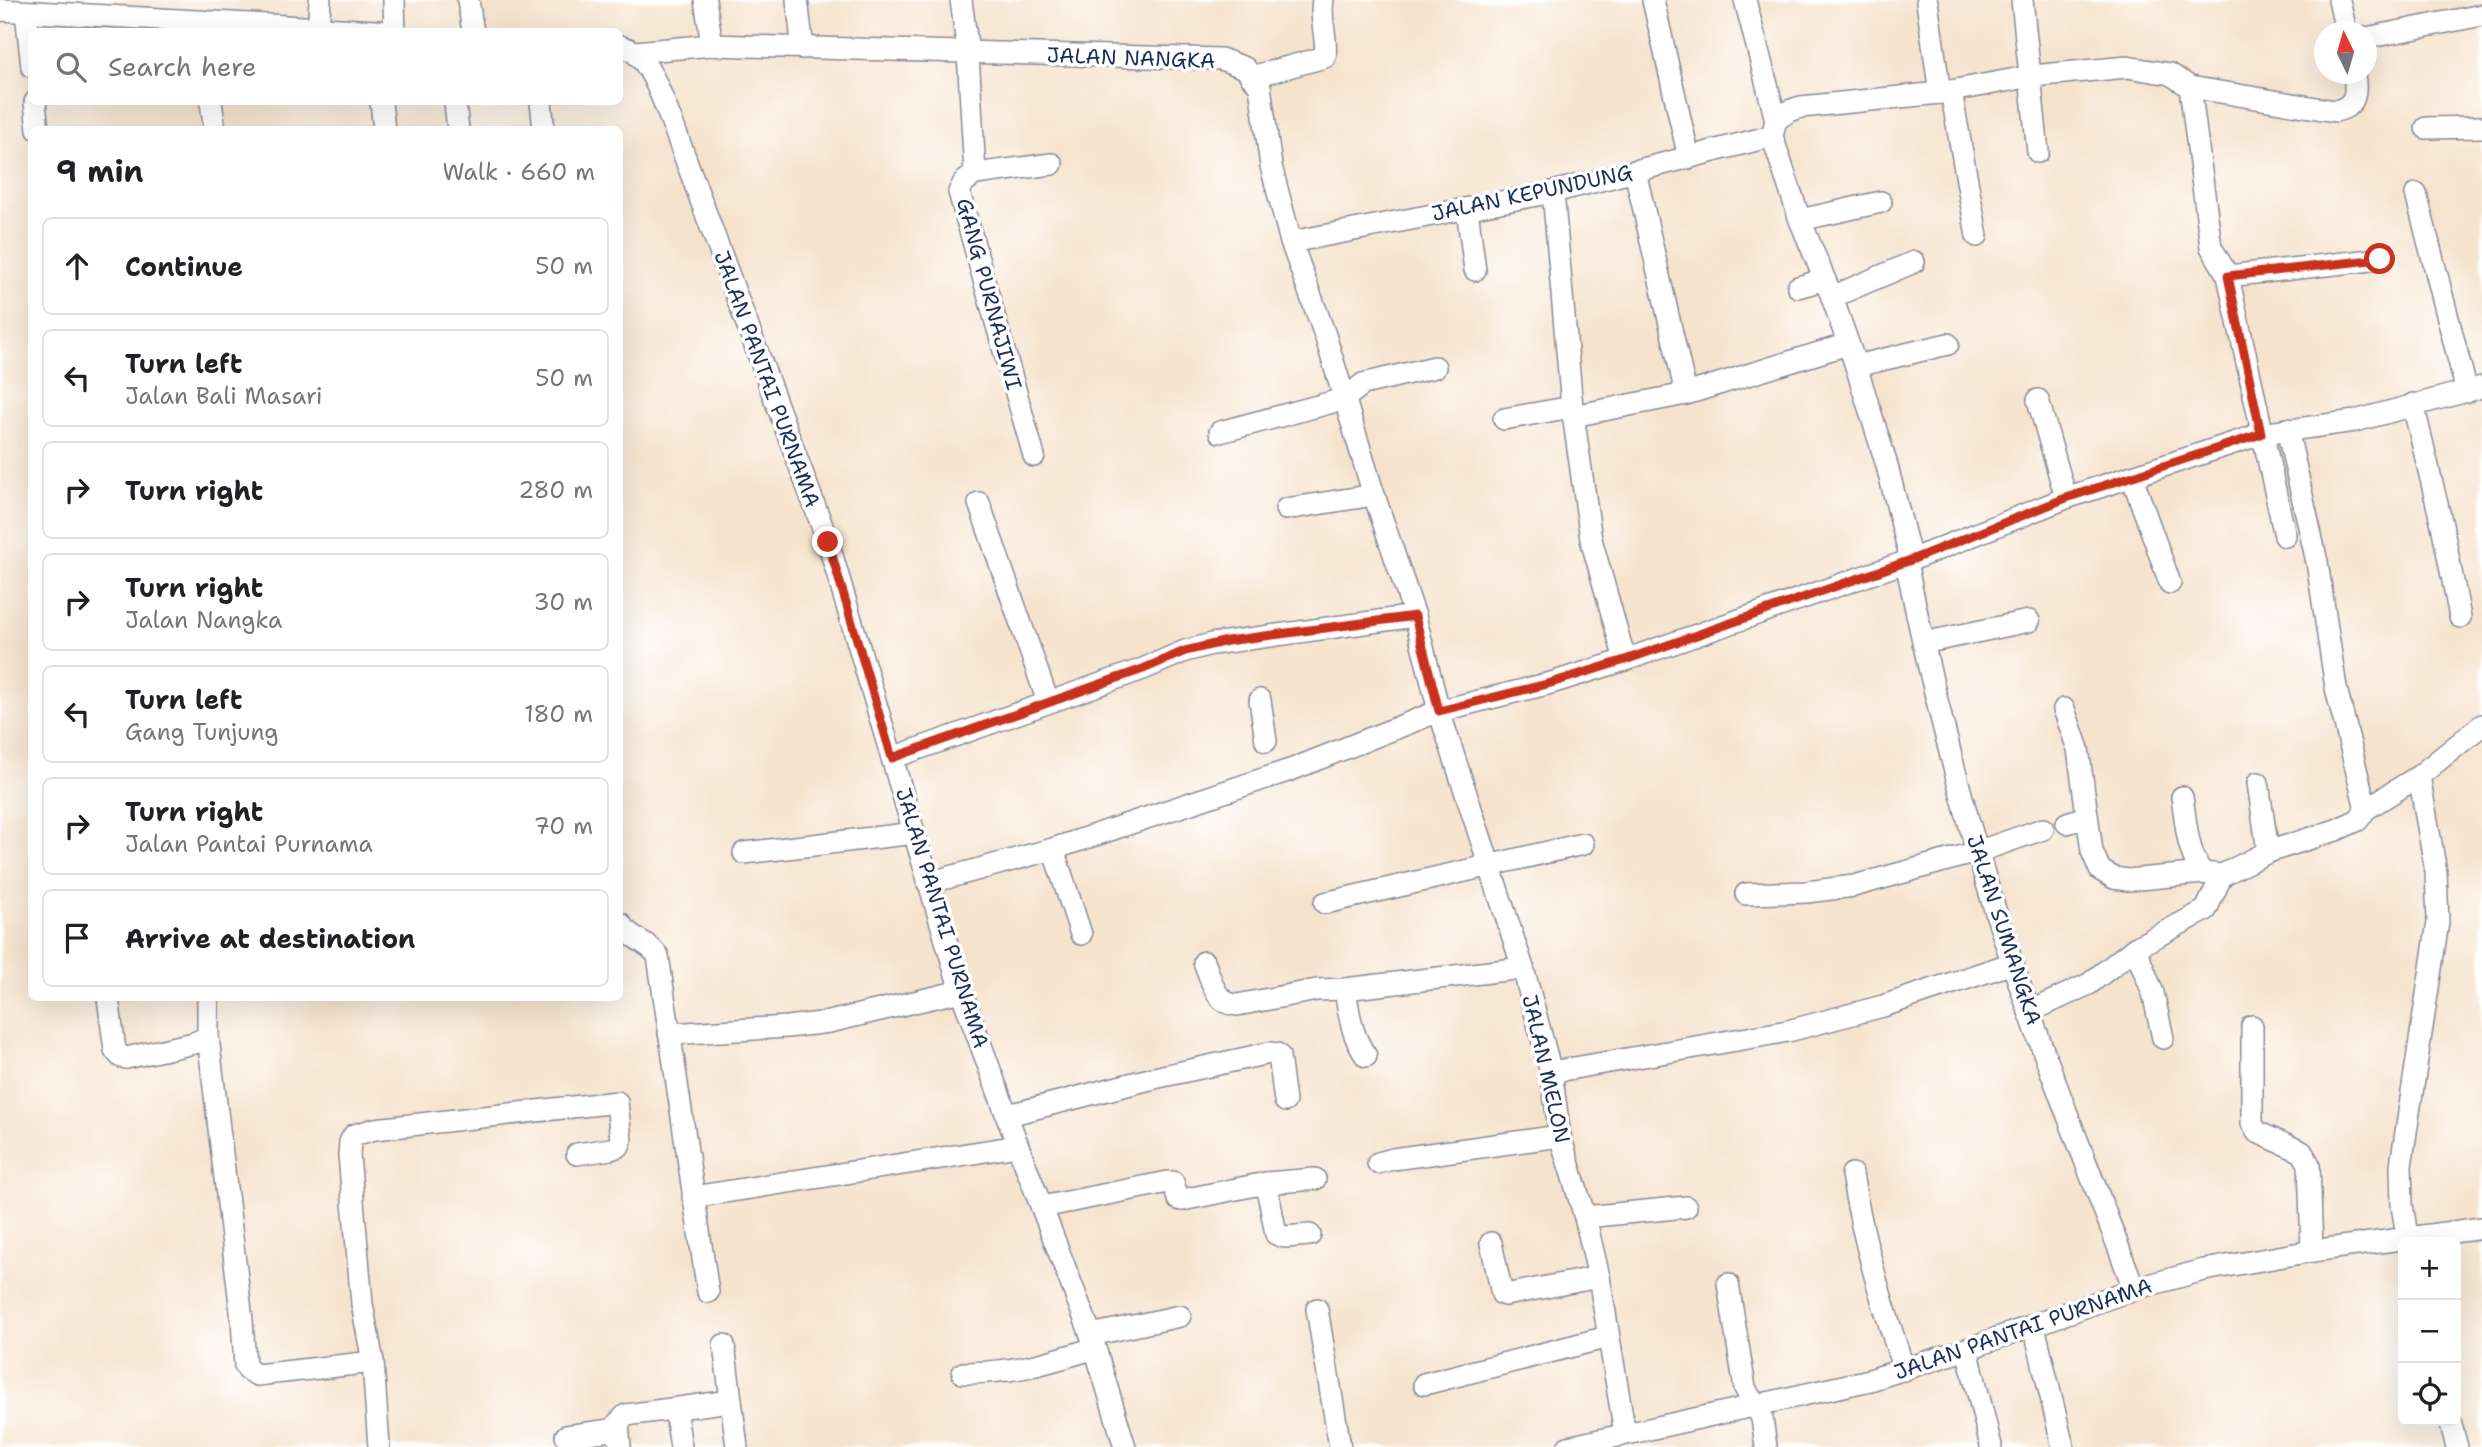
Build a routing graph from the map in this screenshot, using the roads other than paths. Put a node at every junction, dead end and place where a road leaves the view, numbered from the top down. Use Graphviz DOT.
graph roads {
  1 [pos="320,0"];
  2 [pos="394,0"];
  3 [pos="468,0"];
  4 [pos="705,0"];
  5 [pos="797,0"];
  6 [pos="961,0"];
  7 [pos="1323,0"];
  8 [pos="1653,0"];
  9 [pos="1745,0"];
  10 [pos="2022,0"];
  11 [pos="2339,0"];
  12 [pos="1927,2"];
  13 [pos="140,9"];
  14 [pos="0,10"];
  15 [pos="26,12"];
  16 [pos="2482,15"];
  17 [pos="2344,21"];
  18 [pos="206,27"];
  19 [pos="262,28"];
  20 [pos="319,28"];
  21 [pos="386,28"];
  22 [pos="472,28"];
  23 [pos="28,30"];
  24 [pos="2377,36"];
  25 [pos="712,45"];
  26 [pos="803,48"];
  27 [pos="627,49"];
  28 [pos="968,53"];
  29 [pos="2032,76"];
  30 [pos="1251,77"];
  31 [pos="2356,84"];
  32 [pos="2190,87"];
  33 [pos="1945,92"];
  34 [pos="35,105"];
  35 [pos="211,105"];
  36 [pos="381,105"];
  37 [pos="455,105"];
  38 [pos="541,105"];
  39 [pos="38,126"];
  40 [pos="214,126"];
  41 [pos="384,126"];
  42 [pos="458,126"];
  43 [pos="544,126"];
  44 [pos="2482,127"];
  45 [pos="1774,128"];
  46 [pos="2426,128"];
  47 [pos="2038,152"];
  48 [pos="1689,158"];
  49 [pos="1052,164"];
  50 [pos="1635,171"];
  51 [pos="975,174"];
  52 [pos="1553,192"];
  53 [pos="2416,194"];
  54 [pos="1881,202"];
  55 [pos="1467,209"];
  56 [pos="1800,220"];
  57 [pos="1977,236"];
  58 [pos="1291,242"];
  59 [pos="2380,259"];
  60 [pos="1914,262"];
  61 [pos="1475,270"];
  62 [pos="2228,276"];
  63 [pos="1798,287"];
  64 [pos="1827,288"];
  65 [pos="1848,344"];
  66 [pos="1948,344"];
  67 [pos="1856,366"];
  68 [pos="1435,367"];
  69 [pos="2474,390"];
  70 [pos="1686,394"];
  71 [pos="1344,399"];
  72 [pos="2038,400"];
  73 [pos="2413,404"];
  74 [pos="1573,412"];
  75 [pos="1504,419"];
  76 [pos="2287,429"];
  77 [pos="1220,432"];
  78 [pos="2261,434"];
  79 [pos="1034,456"];
  80 [pos="2132,477"];
  81 [pos="1374,495"];
  82 [pos="2066,498"];
  83 [pos="979,503"];
  84 [pos="1286,509"];
  85 [pos="2285,536"];
  86 [pos="1909,561"];
  87 [pos="2170,583"];
  88 [pos="1415,616"];
  89 [pos="2460,617"];
  90 [pos="2029,621"];
  91 [pos="1923,643"];
  92 [pos="1625,660"];
  93 [pos="1260,700"];
  94 [pos="1048,702"];
  95 [pos="2064,709"];
  96 [pos="1439,711"];
  97 [pos="2482,725"];
  98 [pos="1266,741"];
  99 [pos="892,758"];
  100 [pos="2418,776"];
  101 [pos="2258,783"];
  102 [pos="2182,797"];
  103 [pos="2366,809"];
  104 [pos="2087,817"];
  105 [pos="2067,823"];
  106 [pos="2043,830"];
  107 [pos="915,833"];
  108 [pos="1583,844"];
  109 [pos="1053,849"];
  110 [pos="1977,852"];
  111 [pos="2268,852"];
  112 [pos="744,853"];
  113 [pos="1490,865"];
  114 [pos="2213,874"];
  115 [pos="928,883"];
  116 [pos="1746,894"];
  117 [pos="1325,903"];
  118 [pos="623,929"];
  119 [pos="1081,934"];
  120 [pos="2135,948"];
  121 [pos="1204,962"];
  122 [pos="2013,963"];
  123 [pos="1523,968"];
  124 [pos="1345,989"];
  125 [pos="961,991"];
  126 [pos="108,1001"];
  127 [pos="208,1001"];
  128 [pos="2029,1012"];
  129 [pos="2252,1026"];
  130 [pos="669,1034"];
  131 [pos="208,1037"];
  132 [pos="2163,1038"];
  133 [pos="1366,1056"];
  134 [pos="1551,1072"];
  135 [pos="1285,1101"];
  136 [pos="1008,1115"];
  137 [pos="1560,1136"];
  138 [pos="1018,1146"];
  139 [pos="577,1154"];
  140 [pos="1378,1163"];
  141 [pos="1852,1174"];
  142 [pos="1315,1179"];
  143 [pos="1266,1183"];
  144 [pos="693,1197"];
  145 [pos="1042,1207"];
  146 [pos="1686,1207"];
  147 [pos="1585,1217"];
  148 [pos="2482,1228"];
  149 [pos="1310,1235"];
  150 [pos="2407,1237"];
  151 [pos="2431,1237"];
  152 [pos="2398,1242"];
  153 [pos="1491,1243"];
  154 [pos="2312,1251"];
  155 [pos="1599,1277"];
  156 [pos="1728,1284"];
  157 [pos="2134,1289"];
  158 [pos="708,1292"];
  159 [pos="1317,1309"];
  160 [pos="1180,1316"];
  161 [pos="2034,1326"];
  162 [pos="1608,1337"];
  163 [pos="1093,1341"];
  164 [pos="724,1345"];
  165 [pos="1967,1349"];
  166 [pos="373,1362"];
  167 [pos="1903,1370"];
  168 [pos="963,1373"];
  169 [pos="1424,1384"];
  170 [pos="731,1401"];
  171 [pos="1755,1404"];
  172 [pos="675,1409"];
  173 [pos="2451,1426"];
  174 [pos="1625,1434"];
  175 [pos="566,1436"];
  176 [pos="619,1438"];
  177 [pos="1652,1438"];
  178 [pos="1992,1446"];
  179 [pos="379,1447"];
  180 [pos="681,1447"];
  181 [pos="737,1447"];
  182 [pos="1125,1447"];
  183 [pos="1340,1447"];
  184 [pos="1568,1447"];
  185 [pos="1766,1447"];
  186 [pos="2063,1447"];
  187 [pos="2457,1447"];
  1 -- 20 [label="street"];
  2 -- 21 [label="street"];
  3 -- 22 [label="street"];
  4 -- 25 [label="street"];
  5 -- 26 [label="street"];
  6 -- 28 [label="street, GANG PURNAJIWI"];
  7 -- 30 [label="street"];
  8 -- 48 [label="street"];
  9 -- 45 [label="street, JALAN SUMANGKA"];
  10 -- 29 [label="street"];
  11 -- 17 [label="street"];
  12 -- 33 [label="street"];
  13 -- 15 [label="street"];
  13 -- 18 [label="street"];
  14 -- 15 [label="street"];
  15 -- 23 [label="street"];
  16 -- 24 [label="street"];
  18 -- 19 [label="street"];
  25 -- 26 [label="street, JALAN NANGKA"];
  25 -- 27 [label="street, JALAN NANGKA"];
  26 -- 28 [label="street, JALAN NANGKA"];
  27 -- 99 [label="street, JALAN PANTAI PURNAMA"];
  28 -- 30 [label="street, JALAN NANGKA"];
  28 -- 51 [label="street, GANG PURNAJIWI"];
  29 -- 32 [label="street, JALAN KEPUNDUNG"];
  29 -- 33 [label="street, JALAN KEPUNDUNG"];
  29 -- 47 [label="street"];
  30 -- 58 [label="street"];
  31 -- 32 [label="street, JALAN KEPUNDUNG"];
  32 -- 62 [label="street"];
  33 -- 45 [label="street, JALAN KEPUNDUNG"];
  33 -- 57 [label="street"];
  34 -- 39 [label="street"];
  35 -- 40 [label="street"];
  36 -- 41 [label="street"];
  37 -- 42 [label="street"];
  38 -- 43 [label="street"];
  44 -- 46 [label="street"];
  45 -- 48 [label="street, JALAN KEPUNDUNG"];
  45 -- 56 [label="street, JALAN SUMANGKA"];
  48 -- 50 [label="street, JALAN KEPUNDUNG"];
  49 -- 51 [label="street"];
  50 -- 52 [label="street, JALAN KEPUNDUNG"];
  50 -- 70 [label="street"];
  51 -- 79 [label="street, GANG PURNAJIWI"];
  52 -- 55 [label="street, JALAN KEPUNDUNG"];
  52 -- 74 [label="street"];
  53 -- 69 [label="street"];
  54 -- 56 [label="street"];
  55 -- 58 [label="street, JALAN KEPUNDUNG"];
  55 -- 61 [label="street"];
  56 -- 64 [label="street, JALAN SUMANGKA"];
  58 -- 71 [label="street"];
  59 -- 62 [label="street"];
  60 -- 64 [label="street"];
  62 -- 78 [label="street"];
  63 -- 64 [label="street"];
  64 -- 65 [label="street, JALAN SUMANGKA"];
  65 -- 67 [label="street, JALAN SUMANGKA"];
  65 -- 70 [label="street"];
  66 -- 67 [label="street"];
  67 -- 86 [label="street, JALAN SUMANGKA"];
  68 -- 71 [label="street"];
  69 -- 73 [label="street"];
  70 -- 74 [label="street"];
  71 -- 77 [label="street"];
  71 -- 81 [label="street"];
  72 -- 82 [label="street"];
  73 -- 76 [label="street"];
  73 -- 89 [label="street"];
  74 -- 75 [label="street"];
  74 -- 92 [label="street"];
  76 -- 78 [label="street"];
  76 -- 103 [label="street"];
  78 -- 80 [label="street"];
  78 -- 85 [label="street"];
  80 -- 82 [label="street"];
  80 -- 87 [label="street"];
  81 -- 84 [label="street"];
  81 -- 88 [label="street"];
  82 -- 86 [label="street"];
  83 -- 94 [label="street"];
  86 -- 91 [label="street, JALAN SUMANGKA"];
  86 -- 92 [label="street"];
  88 -- 94 [label="street"];
  88 -- 96 [label="street"];
  90 -- 91 [label="street"];
  91 -- 110 [label="street, JALAN SUMANGKA"];
  92 -- 96 [label="street"];
  93 -- 98 [label="street"];
  94 -- 99 [label="street"];
  95 -- 104 [label="street"];
  96 -- 109 [label="street"];
  96 -- 113 [label="street, JALAN MELON"];
  97 -- 100 [label="street"];
  99 -- 107 [label="street, JALAN PANTAI PURNAMA"];
  100 -- 103 [label="street"];
  100 -- 150 [label="street"];
  101 -- 111 [label="street"];
  102 -- 114 [label="street"];
  103 -- 111 [label="street"];
  104 -- 105 [label="street"];
  104 -- 114 [label="street"];
  106 -- 110 [label="street"];
  107 -- 112 [label="street"];
  107 -- 115 [label="street, JALAN PANTAI PURNAMA"];
  108 -- 113 [label="street"];
  109 -- 115 [label="street"];
  109 -- 119 [label="street"];
  110 -- 116 [label="street"];
  110 -- 122 [label="street, JALAN SUMANGKA"];
  111 -- 114 [label="street"];
  113 -- 117 [label="street"];
  113 -- 123 [label="street, JALAN MELON"];
  114 -- 120 [label="street"];
  115 -- 125 [label="street, JALAN PANTAI PURNAMA"];
  118 -- 130 [label="street"];
  120 -- 128 [label="street"];
  120 -- 132 [label="street"];
  121 -- 124 [label="street"];
  122 -- 128 [label="street, JALAN SUMANGKA"];
  122 -- 134 [label="street"];
  123 -- 124 [label="street"];
  123 -- 134 [label="street, JALAN MELON"];
  124 -- 133 [label="street"];
  125 -- 130 [label="street"];
  125 -- 136 [label="street, JALAN PANTAI PURNAMA"];
  126 -- 131 [label="street"];
  127 -- 131 [label="street"];
  128 -- 157 [label="street, JALAN SUMANGKA"];
  129 -- 154 [label="street"];
  130 -- 144 [label="street"];
  131 -- 166 [label="street"];
  134 -- 137 [label="street, JALAN MELON"];
  135 -- 136 [label="street"];
  136 -- 138 [label="street, JALAN PANTAI PURNAMA"];
  137 -- 140 [label="street"];
  137 -- 147 [label="street, JALAN MELON"];
  138 -- 144 [label="street"];
  138 -- 145 [label="street, JALAN PANTAI PURNAMA"];
  139 -- 166 [label="street"];
  141 -- 167 [label="street"];
  142 -- 143 [label="street"];
  143 -- 145 [label="street"];
  143 -- 149 [label="street"];
  144 -- 158 [label="street"];
  145 -- 163 [label="street, JALAN PANTAI PURNAMA"];
  146 -- 147 [label="street"];
  147 -- 155 [label="street, JALAN MELON"];
  148 -- 151 [label="street, JALAN PANTAI PURNAMA"];
  152 -- 154 [label="street, JALAN PANTAI PURNAMA"];
  153 -- 155 [label="street"];
  154 -- 157 [label="street, JALAN PANTAI PURNAMA"];
  155 -- 162 [label="street, JALAN MELON"];
  156 -- 171 [label="street"];
  157 -- 161 [label="street, JALAN PANTAI PURNAMA"];
  159 -- 183 [label="street"];
  160 -- 163 [label="street"];
  161 -- 165 [label="street, JALAN PANTAI PURNAMA"];
  161 -- 186 [label="street"];
  162 -- 169 [label="street"];
  162 -- 174 [label="street, JALAN MELON"];
  163 -- 168 [label="street"];
  163 -- 182 [label="street, JALAN PANTAI PURNAMA"];
  164 -- 170 [label="street"];
  165 -- 167 [label="street, JALAN PANTAI PURNAMA"];
  165 -- 178 [label="street"];
  166 -- 179 [label="street"];
  167 -- 171 [label="street, JALAN PANTAI PURNAMA"];
  170 -- 172 [label="street"];
  170 -- 181 [label="street"];
  171 -- 177 [label="street, JALAN PANTAI PURNAMA"];
  171 -- 185 [label="street"];
  172 -- 176 [label="street"];
  172 -- 180 [label="street"];
  173 -- 187 [label="street"];
  174 -- 177 [label="street, JALAN PANTAI PURNAMA"];
  174 -- 184 [label="street, JALAN PANTAI PURNAMA"];
  175 -- 176 [label="street"];
}
